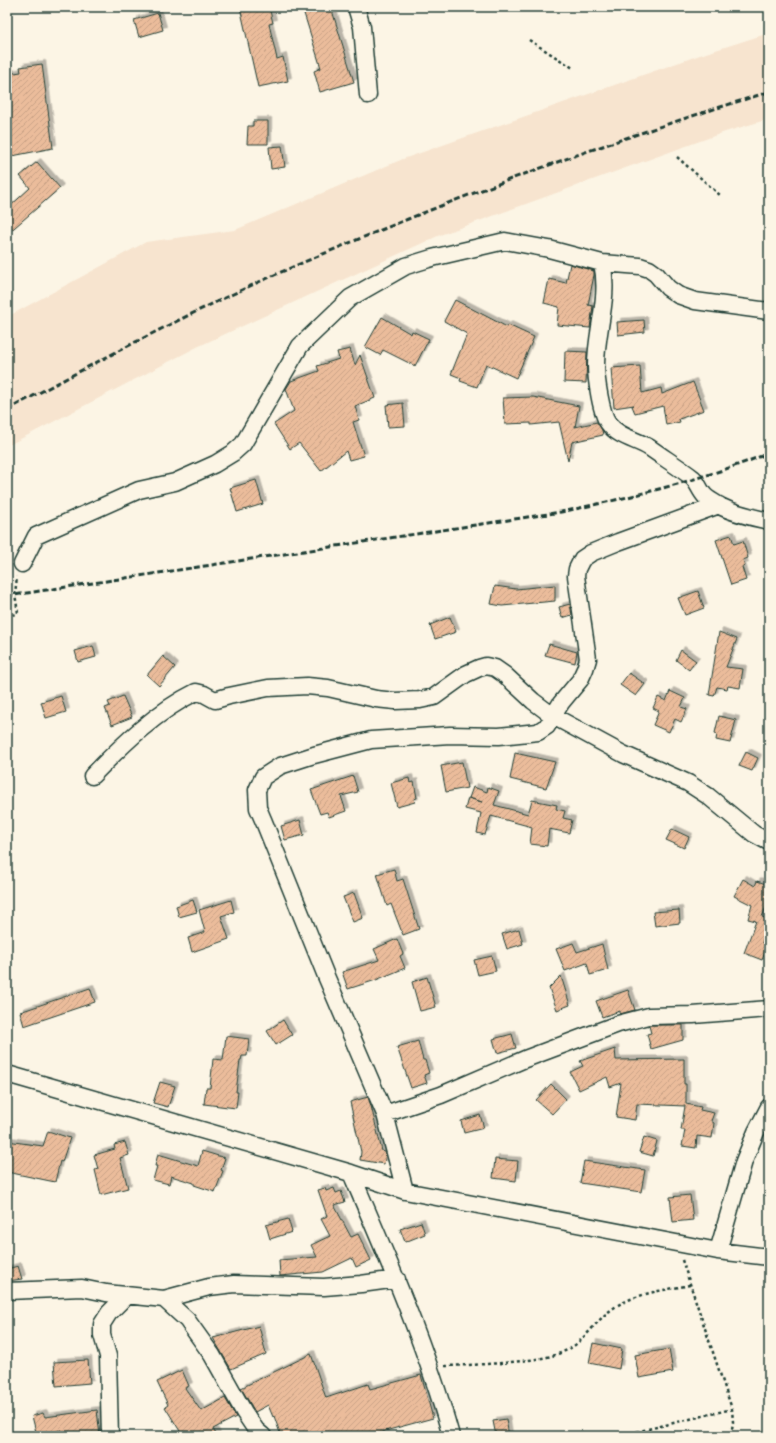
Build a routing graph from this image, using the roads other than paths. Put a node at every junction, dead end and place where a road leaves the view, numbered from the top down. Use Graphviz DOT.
graph roads {
  1 [pos="356,7"];
  2 [pos="368,95"];
  3 [pos="602,263"];
  4 [pos="769,311"];
  5 [pos="720,506"];
  6 [pos="769,521"];
  7 [pos="22,564"];
  8 [pos="553,716"];
  9 [pos="92,776"];
  10 [pos="769,842"];
  11 [pos="769,1009"];
  12 [pos="7,1074"];
  13 [pos="769,1107"];
  14 [pos="385,1114"];
  15 [pos="351,1173"];
  16 [pos="405,1191"];
  17 [pos="718,1250"];
  18 [pos="769,1257"];
  19 [pos="397,1279"];
  20 [pos="7,1291"];
  21 [pos="127,1295"];
  22 [pos="164,1299"];
  23 [pos="255,1434"];
  24 [pos="110,1436"];
  25 [pos="451,1436"];
  1 -- 2 [label="street"];
  3 -- 4 [label="street"];
  3 -- 5 [label="street"];
  3 -- 7 [label="street"];
  5 -- 6 [label="street"];
  5 -- 8 [label="street"];
  8 -- 9 [label="street"];
  8 -- 10 [label="street"];
  8 -- 14 [label="street"];
  11 -- 14 [label="street"];
  12 -- 15 [label="street"];
  13 -- 17 [label="street"];
  14 -- 16 [label="street"];
  15 -- 16 [label="street"];
  15 -- 19 [label="street"];
  16 -- 17 [label="street"];
  17 -- 18 [label="street"];
  19 -- 22 [label="street"];
  19 -- 25 [label="street"];
  20 -- 21 [label="street"];
  21 -- 22 [label="street"];
  21 -- 24 [label="street"];
  22 -- 23 [label="street"];
}
